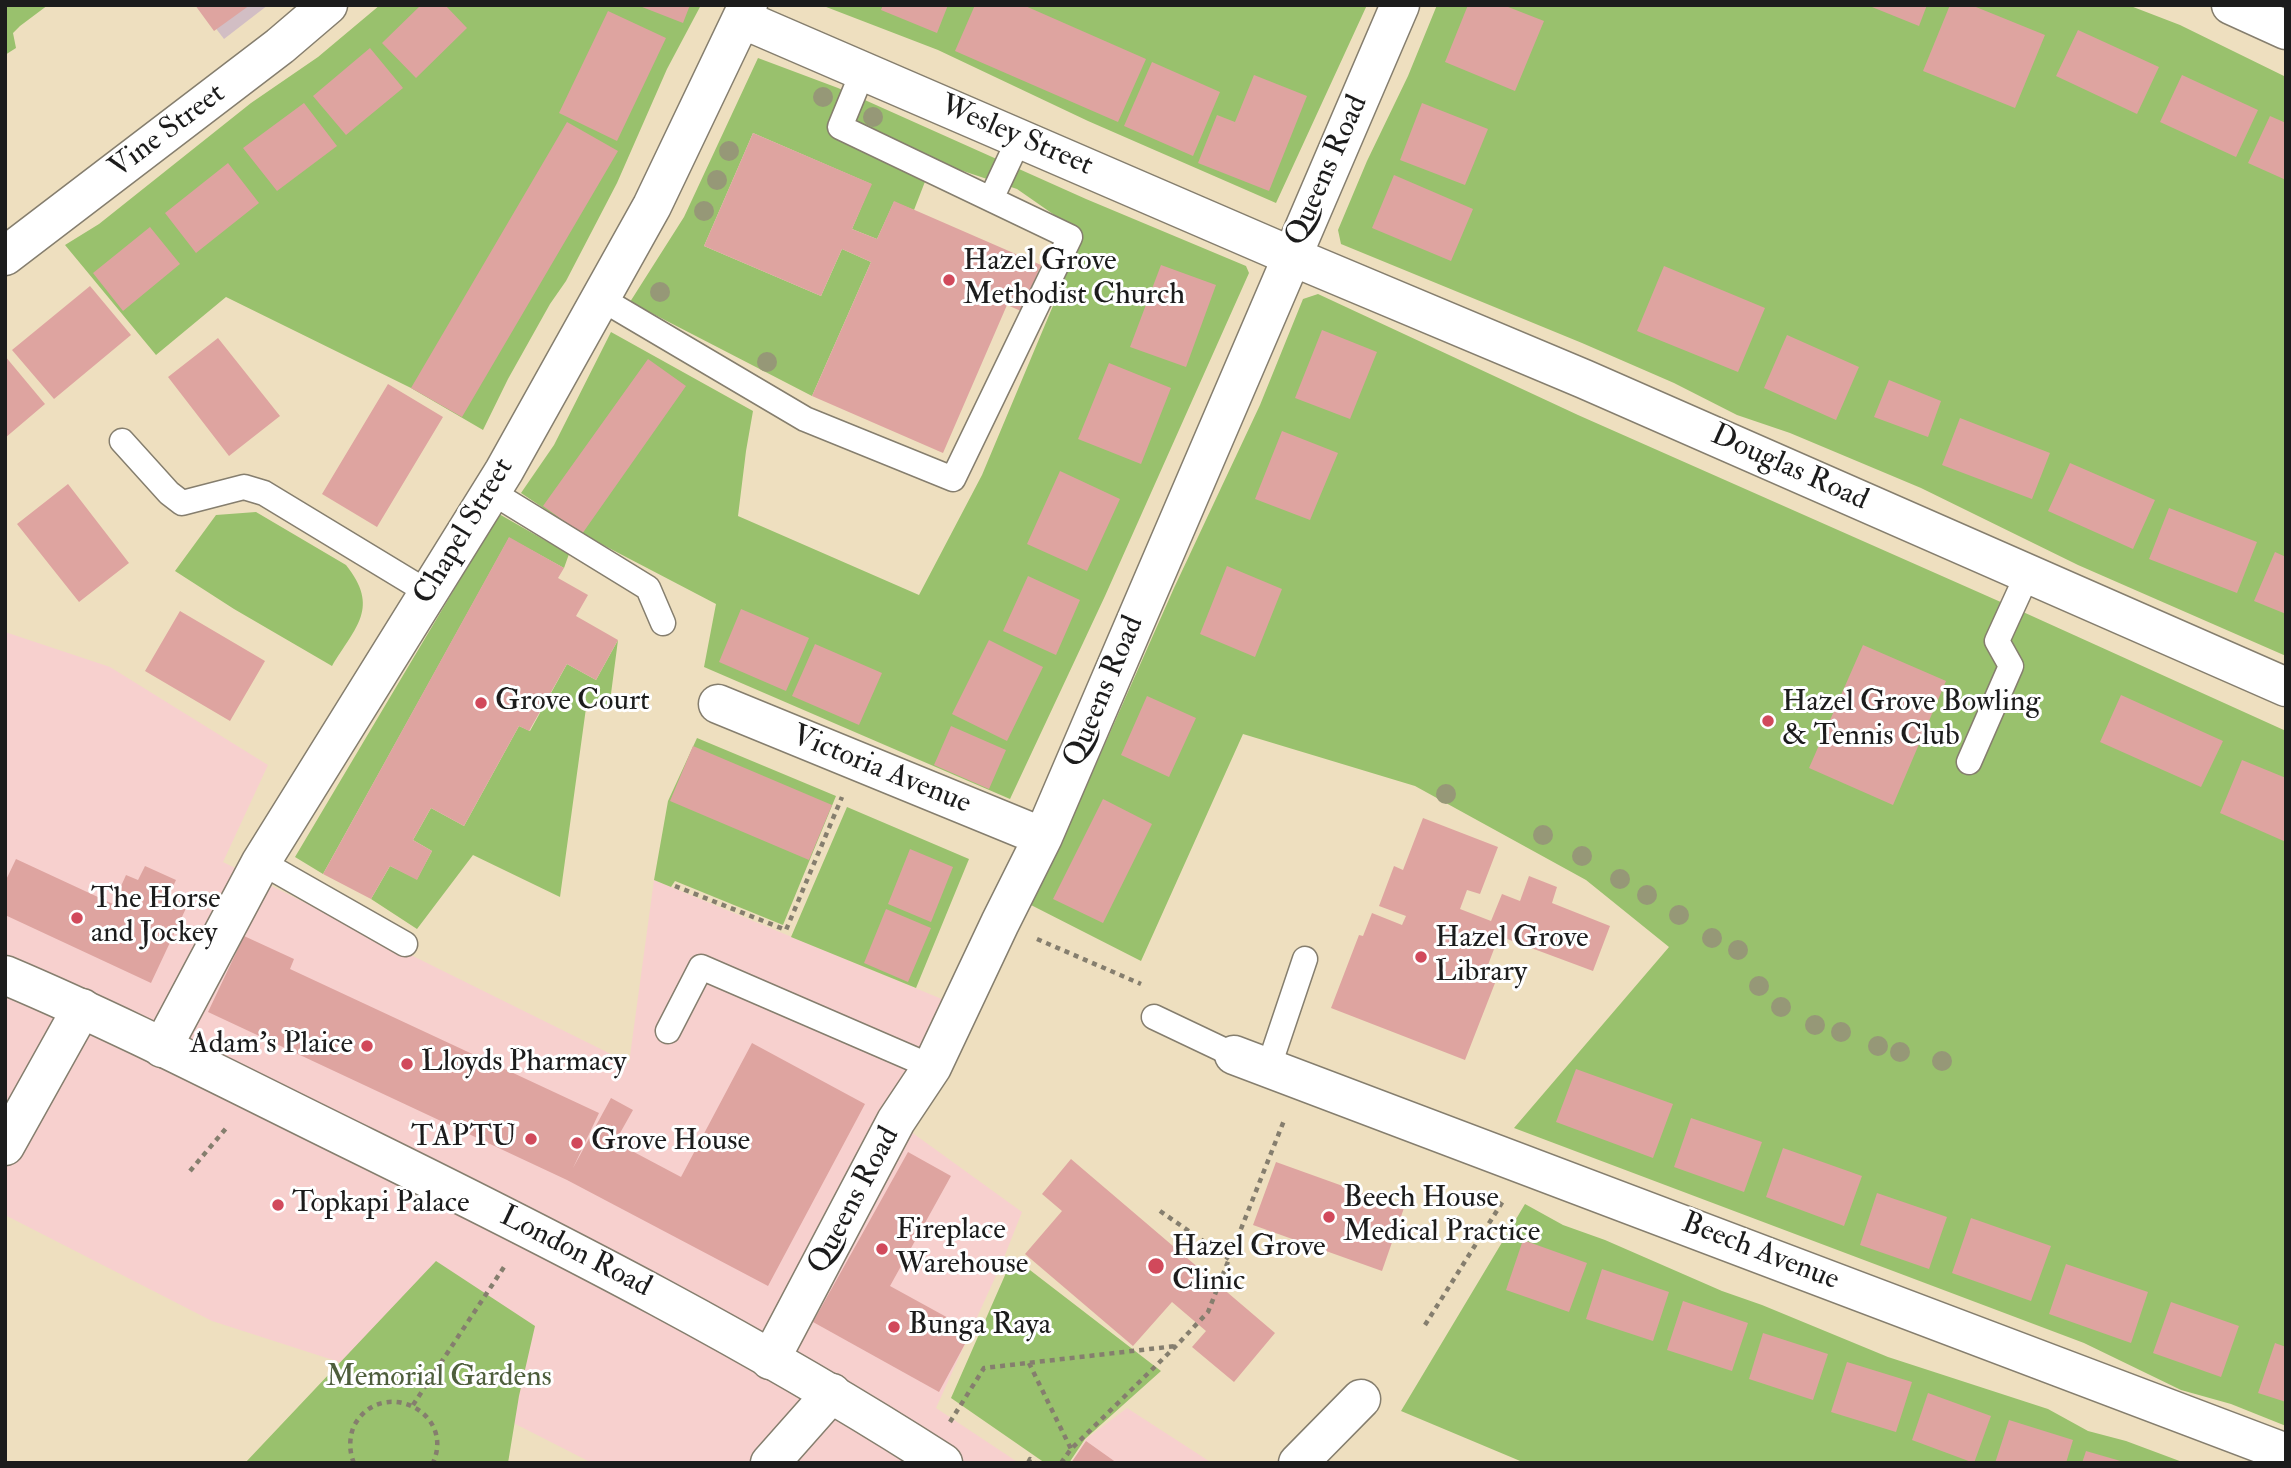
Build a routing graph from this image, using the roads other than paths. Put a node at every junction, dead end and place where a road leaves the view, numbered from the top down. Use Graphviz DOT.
graph roads {
  1 [pos="328,5"];
  2 [pos="1400,5"];
  3 [pos="2231,5"];
  4 [pos="745,12"];
  5 [pos="2286,30"];
  6 [pos="863,71"];
  7 [pos="1019,139"];
  8 [pos="991,199"];
  9 [pos="5,256"];
  10 [pos="1291,256"];
  11 [pos="600,298"];
  12 [pos="122,441"];
  13 [pos="490,491"];
  14 [pos="2028,573"];
  15 [pos="429,593"];
  16 [pos="663,623"];
  17 [pos="2286,687"];
  18 [pos="718,704"];
  19 [pos="1969,762"];
  20 [pos="1043,837"];
  21 [pos="261,862"];
  22 [pos="405,944"];
  23 [pos="1305,959"];
  24 [pos="5,975"];
  25 [pos="82,1008"];
  26 [pos="1154,1017"];
  27 [pos="668,1031"];
  28 [pos="162,1048"];
  29 [pos="932,1067"];
  30 [pos="1267,1068"];
  31 [pos="5,1146"];
  32 [pos="770,1360"];
  33 [pos="832,1394"];
  34 [pos="1361,1399"];
  35 [pos="2286,1453"];
  36 [pos="937,1459"];
  37 [pos="770,1463"];
  38 [pos="1298,1463"];
  1 -- 9 [label="main road, Vine Street"];
  2 -- 10 [label="main road, Queens Road"];
  3 -- 5 [label="main road"];
  4 -- 6 [label="main road, Wesley Street"];
  4 -- 11 [label="main road, Chapel Street"];
  6 -- 7 [label="main road, Wesley Street"];
  6 -- 8 [label="lane"];
  7 -- 8 [label="lane"];
  7 -- 10 [label="main road, Wesley Street"];
  8 -- 11 [label="lane"];
  10 -- 14 [label="main road, Douglas Road"];
  10 -- 20 [label="main road, Queens Road"];
  11 -- 13 [label="main road, Chapel Street"];
  12 -- 15 [label="lane"];
  13 -- 15 [label="main road, Chapel Street"];
  13 -- 16 [label="lane"];
  14 -- 17 [label="main road, Douglas Road"];
  14 -- 19 [label="lane"];
  15 -- 21 [label="main road, Chapel Street"];
  18 -- 20 [label="main road, Victoria Avenue"];
  20 -- 29 [label="main road, Queens Road"];
  21 -- 22 [label="lane"];
  21 -- 28 [label="main road, Chapel Street"];
  23 -- 30 [label="lane"];
  24 -- 25 [label="main road, London Road"];
  25 -- 28 [label="main road, London Road"];
  25 -- 31 [label="main road"];
  26 -- 30 [label="lane"];
  27 -- 29 [label="lane"];
  28 -- 32 [label="main road, London Road"];
  29 -- 32 [label="main road, Queens Road"];
  30 -- 35 [label="main road, Beech Avenue"];
  32 -- 33 [label="main road, London Road"];
  33 -- 36 [label="main road, London Road"];
  33 -- 37 [label="main road"];
  34 -- 38 [label="main road"];
}
